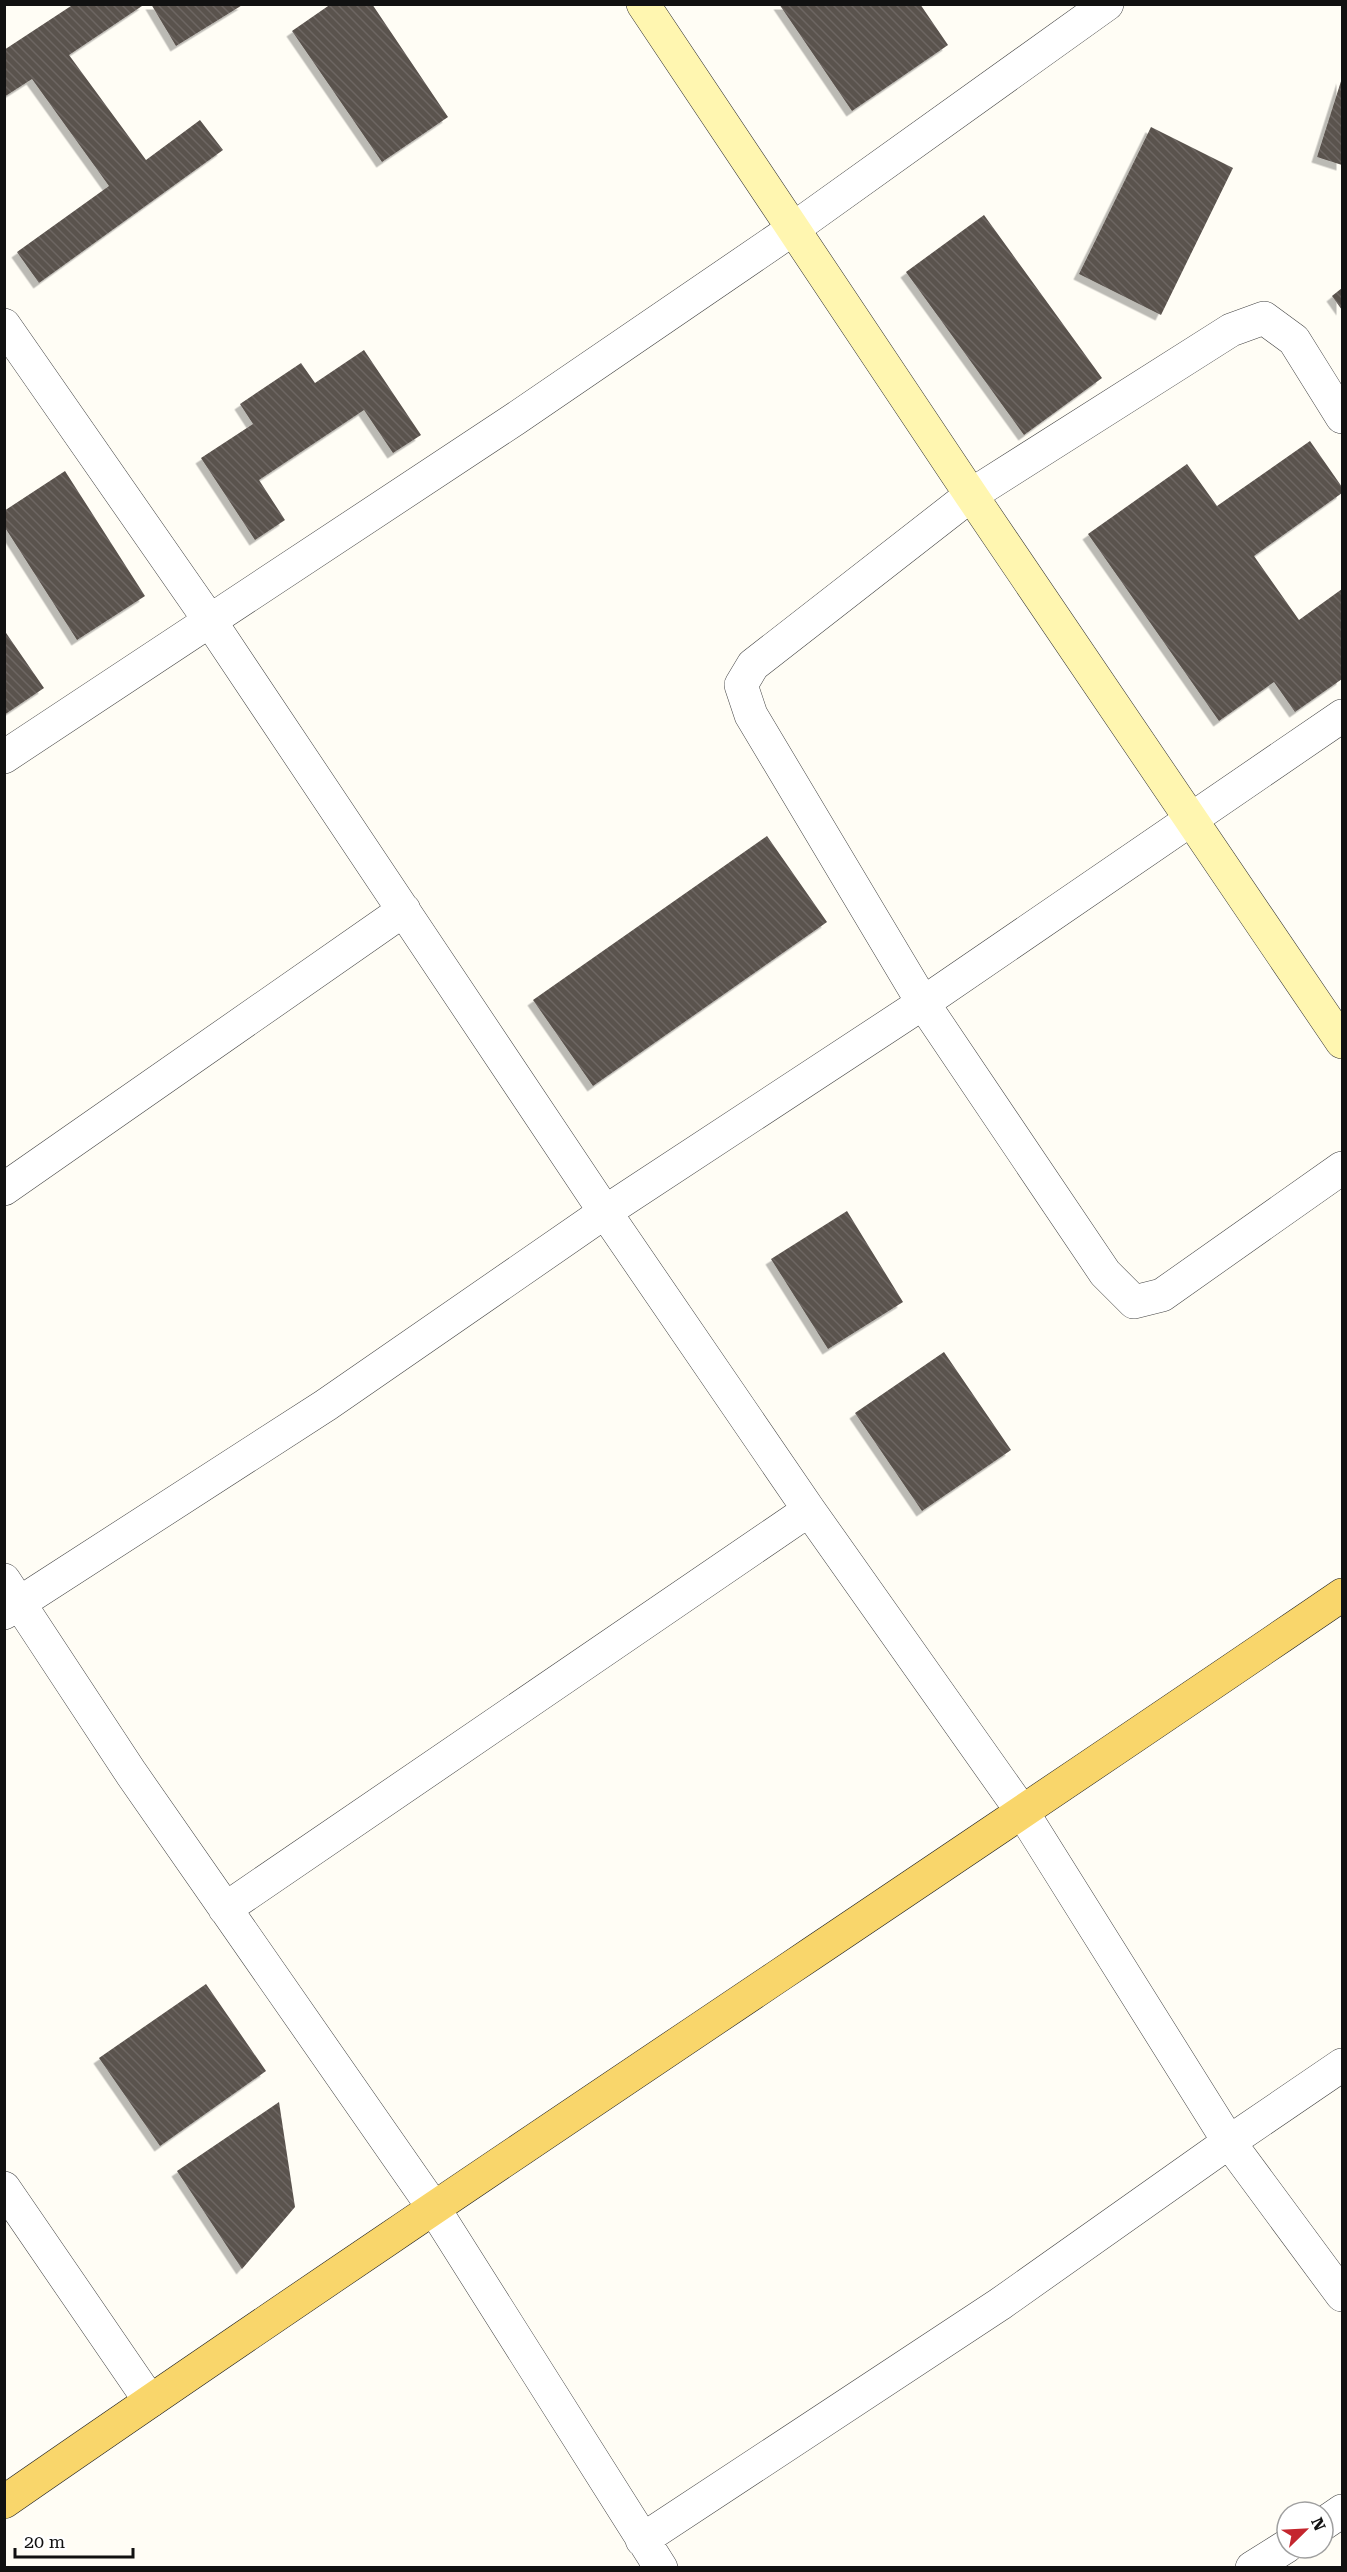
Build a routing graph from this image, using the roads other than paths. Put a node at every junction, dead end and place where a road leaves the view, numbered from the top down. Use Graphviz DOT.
graph roads {
  1 [pos="644,4"];
  2 [pos="1107,4"];
  3 [pos="793,230"];
  4 [pos="4,325"];
  5 [pos="1342,417"];
  6 [pos="971,495"];
  7 [pos="210,621"];
  8 [pos="1342,716"];
  9 [pos="4,757"];
  10 [pos="1192,820"];
  11 [pos="404,910"];
  12 [pos="922,1003"];
  13 [pos="1342,1042"];
  14 [pos="1342,1168"];
  15 [pos="4,1189"];
  16 [pos="605,1212"];
  17 [pos="809,1510"];
  18 [pos="1342,1595"];
  19 [pos="10,1599"];
  20 [pos="1023,1813"];
  21 [pos="225,1910"];
  22 [pos="1342,2065"];
  23 [pos="1228,2142"];
  24 [pos="4,2188"];
  25 [pos="433,2207"];
  26 [pos="1342,2295"];
  27 [pos="150,2401"];
  28 [pos="4,2502"];
  29 [pos="642,2540"];
  30 [pos="1275,2554"];
  31 [pos="661,2568"];
  32 [pos="1252,2568"];
  1 -- 3 [label="street"];
  2 -- 3 [label="street"];
  3 -- 6 [label="street"];
  3 -- 7 [label="street"];
  4 -- 7 [label="street"];
  5 -- 6 [label="street"];
  6 -- 10 [label="street"];
  6 -- 12 [label="street"];
  7 -- 9 [label="street"];
  7 -- 11 [label="street"];
  8 -- 10 [label="street"];
  10 -- 12 [label="street"];
  10 -- 13 [label="street"];
  11 -- 15 [label="street"];
  11 -- 16 [label="street"];
  12 -- 14 [label="street"];
  12 -- 16 [label="street"];
  16 -- 17 [label="street"];
  16 -- 19 [label="street"];
  17 -- 20 [label="street"];
  17 -- 21 [label="street"];
  18 -- 20 [label="main road"];
  19 -- 21 [label="street"];
  20 -- 23 [label="street"];
  20 -- 25 [label="main road"];
  21 -- 25 [label="street"];
  22 -- 23 [label="street"];
  23 -- 26 [label="street"];
  23 -- 29 [label="street"];
  24 -- 27 [label="street"];
  25 -- 27 [label="main road"];
  25 -- 29 [label="street"];
  27 -- 28 [label="main road"];
  29 -- 31 [label="street"];
  30 -- 32 [label="street"];
}
